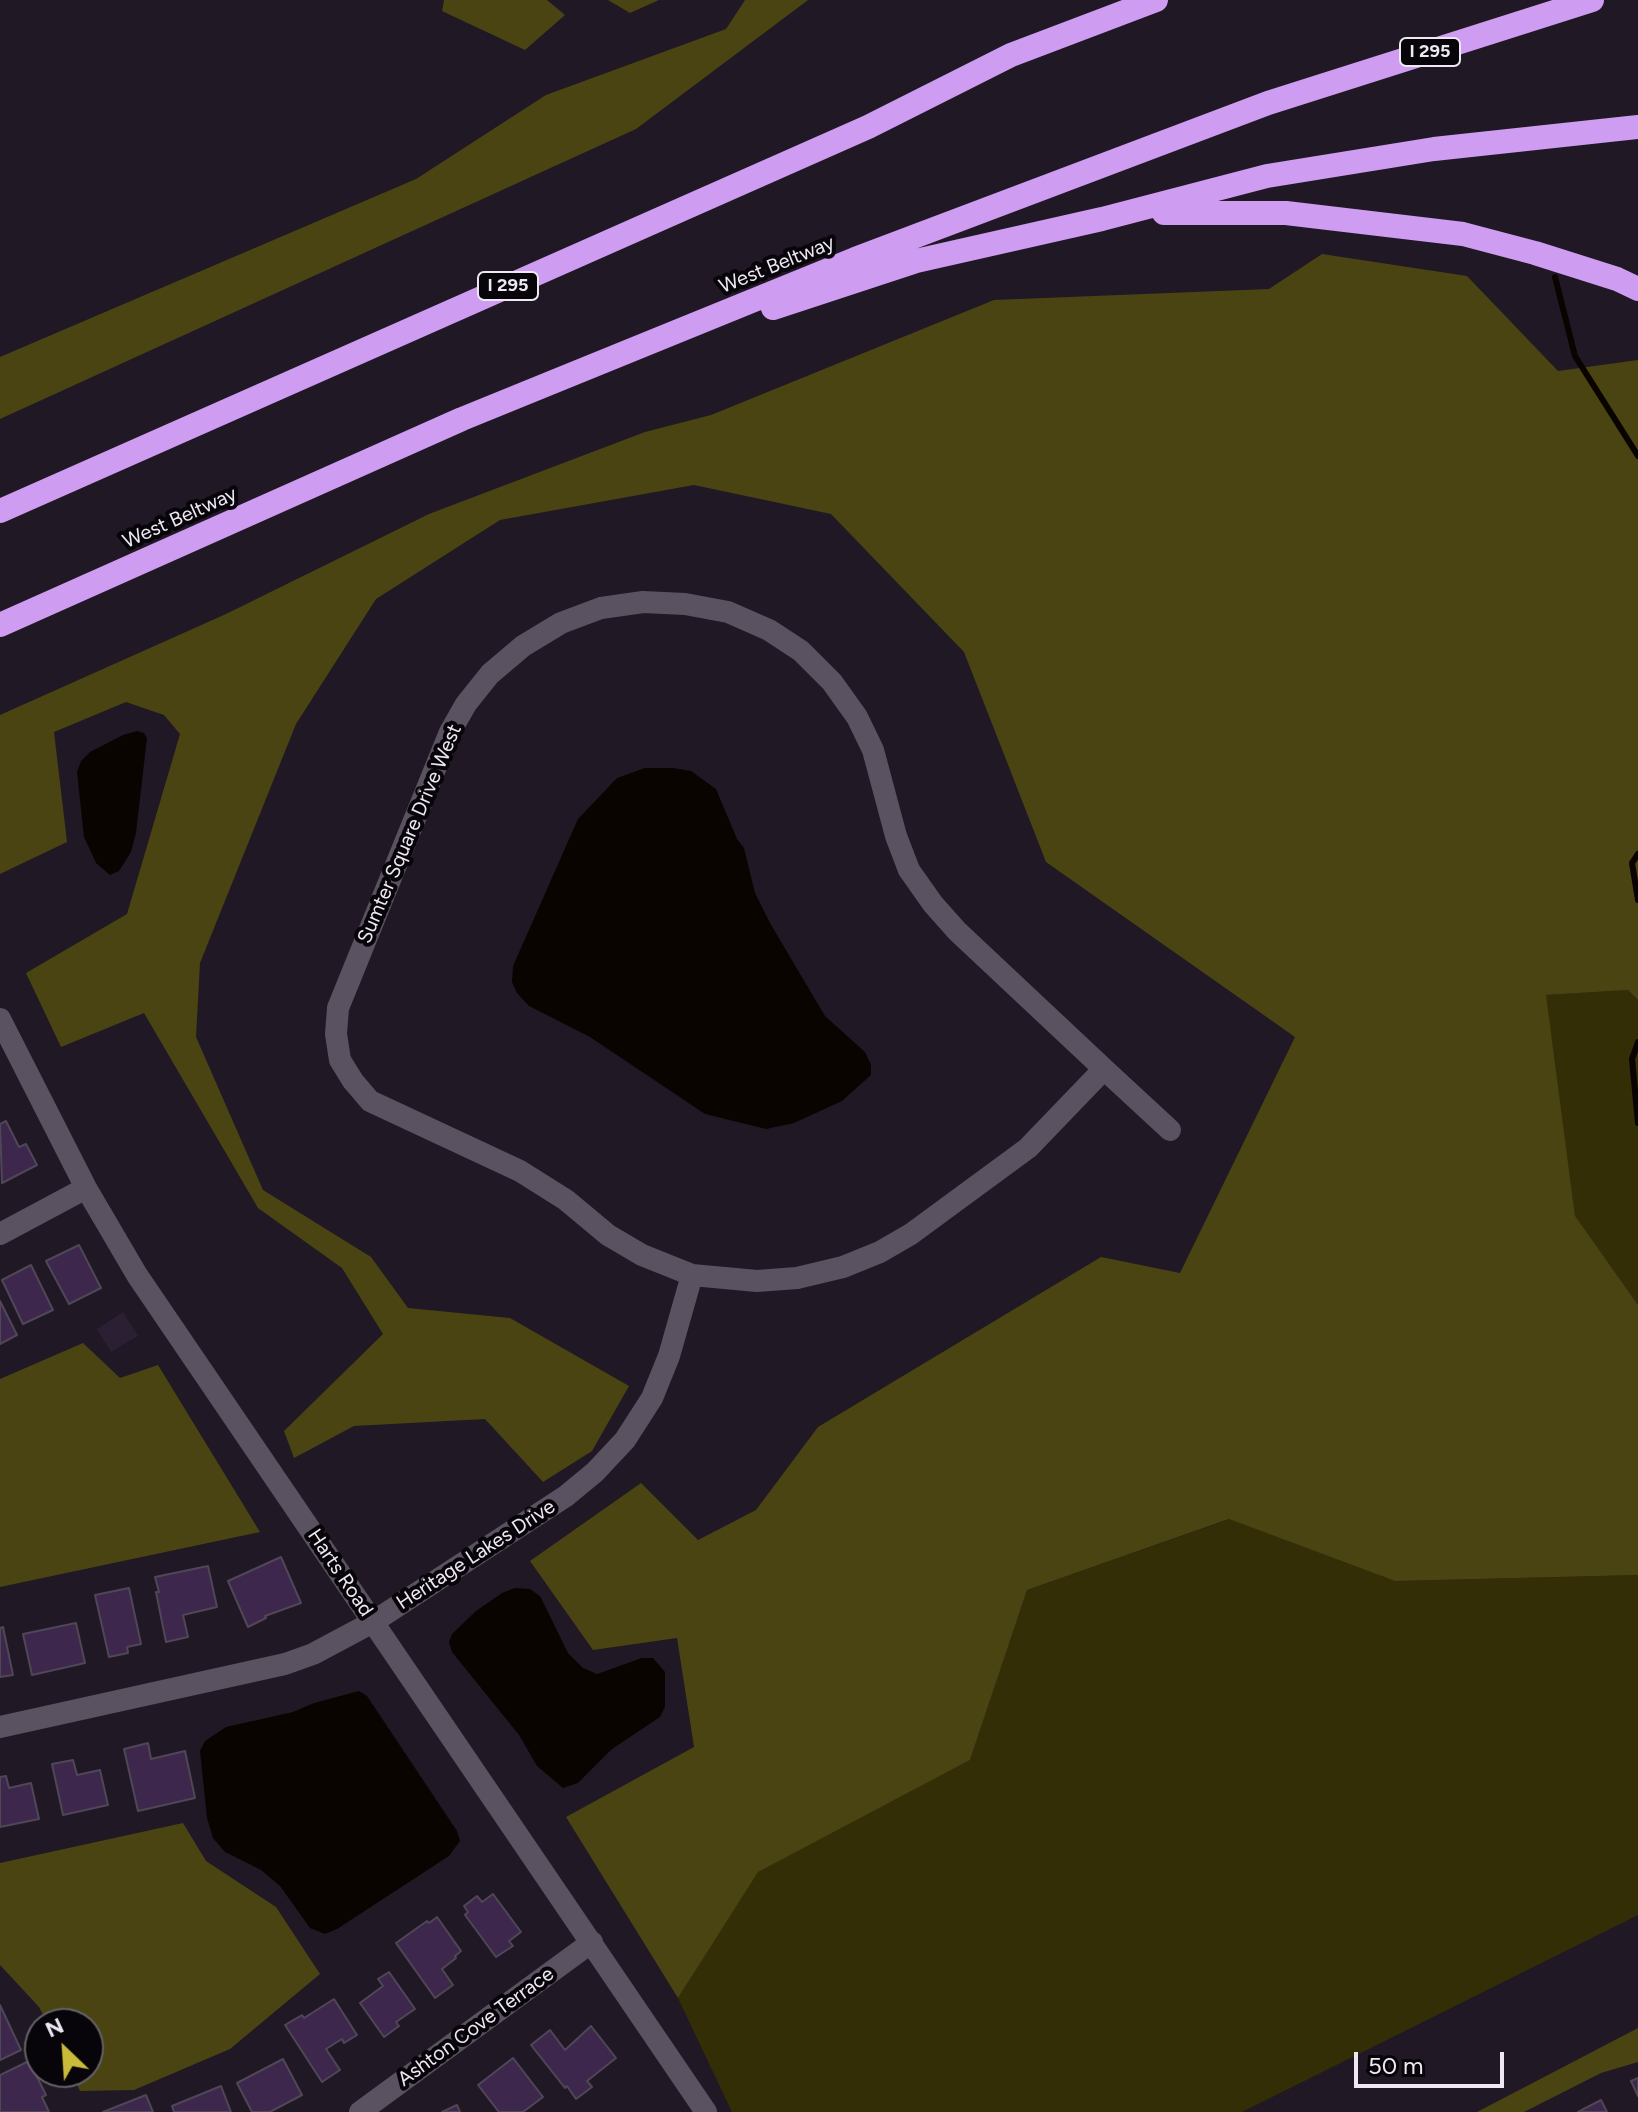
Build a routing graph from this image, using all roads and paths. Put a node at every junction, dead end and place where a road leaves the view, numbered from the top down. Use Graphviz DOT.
graph roads {
  1 [pos="1116,0"];
  2 [pos="1156,0"];
  3 [pos="1592,0"];
  4 [pos="1011,55"];
  5 [pos="1638,127"];
  6 [pos="1102,219"];
  7 [pos="1638,289"];
  8 [pos="462,419"];
  9 [pos="0,511"];
  10 [pos="0,625"];
  11 [pos="0,1019"];
  12 [pos="1104,1069"];
  13 [pos="1170,1130"];
  14 [pos="86,1188"];
  15 [pos="0,1234"];
  16 [pos="692,1275"];
  17 [pos="373,1622"];
  18 [pos="0,1727"];
  19 [pos="592,1942"];
  20 [pos="360,2112"];
  21 [pos="706,2112"];
  1 -- 4 [label="highway"];
  2 -- 4 [label="highway, I 295"];
  3 -- 8 [label="highway, West Beltway / I 295"];
  4 -- 9 [label="highway, I 295"];
  5 -- 6 [label="highway"];
  6 -- 7 [label="highway"];
  6 -- 8 [label="highway"];
  8 -- 10 [label="highway, West Beltway / I 295"];
  11 -- 14 [label="street, Harts Road"];
  12 -- 13 [label="street, Sumter Square Drive West"];
  12 -- 16 [label="street, Sumter Square Drive West"];
  12 -- 16 [label="street, Sumter Square Drive West"];
  14 -- 15 [label="street"];
  14 -- 17 [label="street, Harts Road"];
  16 -- 17 [label="street, Heritage Lakes Drive"];
  17 -- 18 [label="street, Heritage Lakes Drive"];
  17 -- 19 [label="street, Harts Road"];
  19 -- 20 [label="street, Ashton Cove Terrace"];
  19 -- 21 [label="street, Harts Road"];
}
